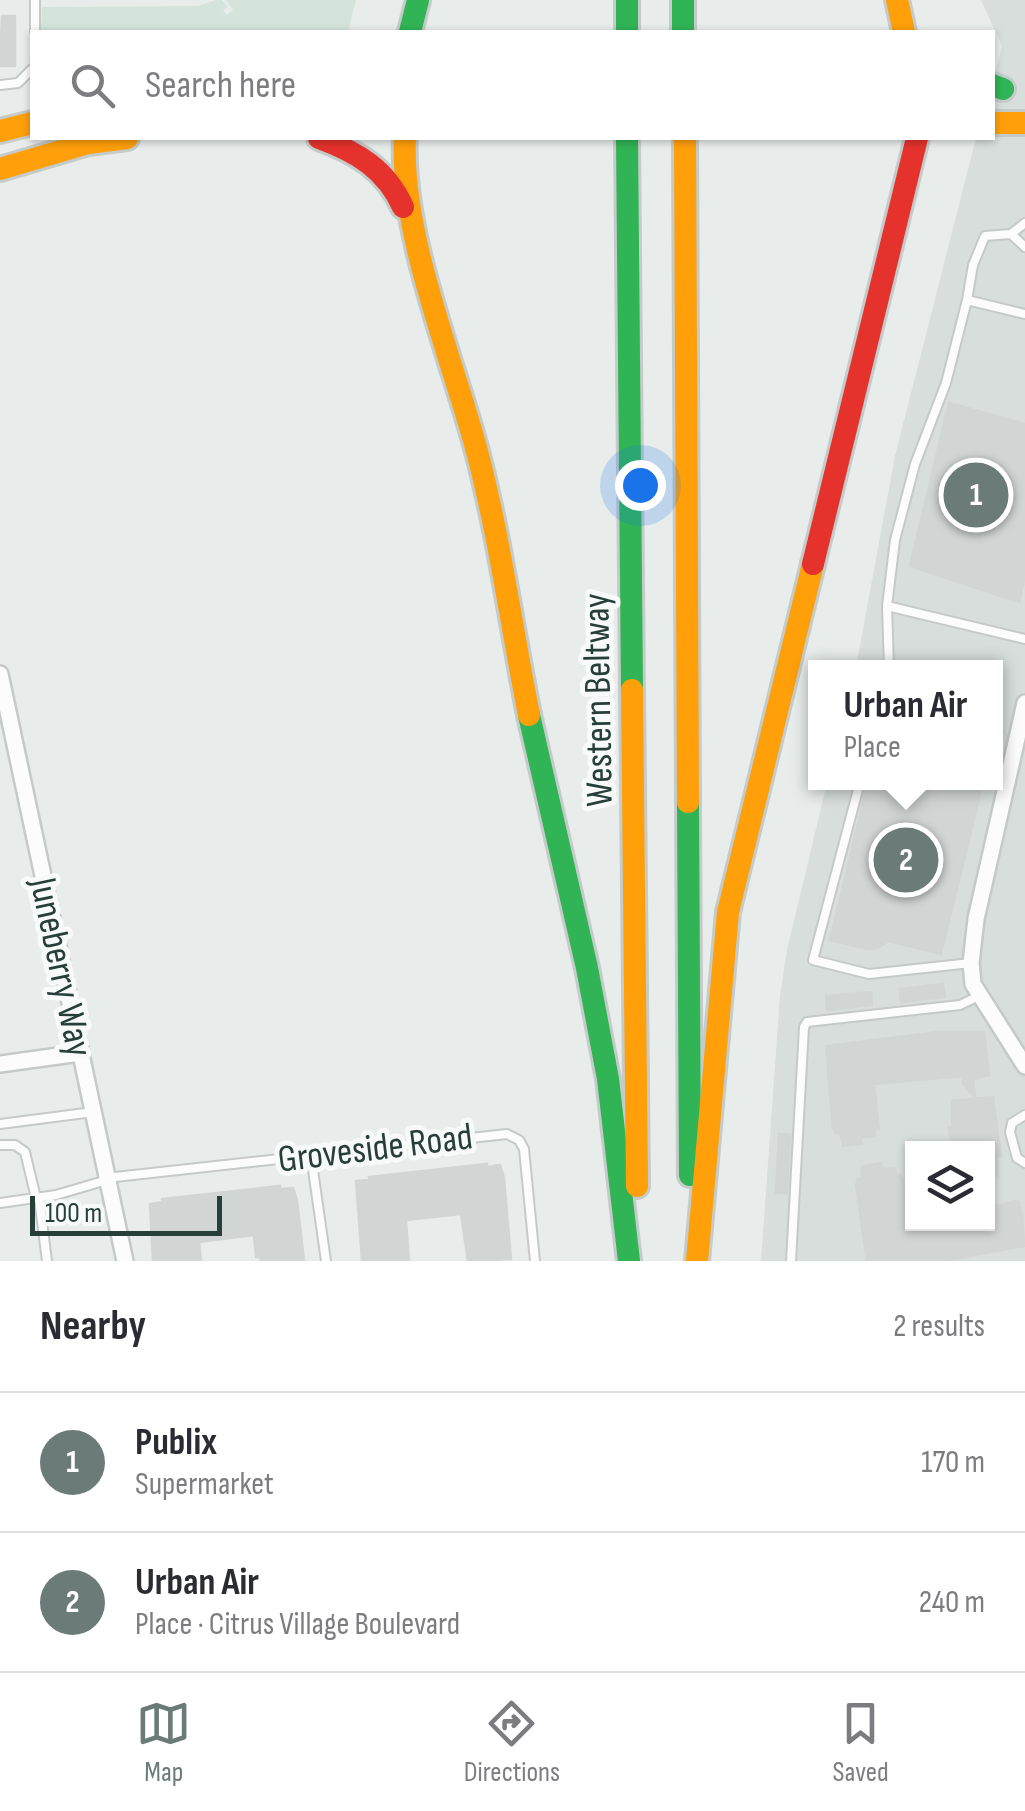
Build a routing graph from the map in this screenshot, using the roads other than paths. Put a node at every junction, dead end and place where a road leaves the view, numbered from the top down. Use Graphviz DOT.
graph roads {
  1 [pos="35,0"];
  2 [pos="418,0"];
  3 [pos="627,0"];
  4 [pos="683,0"];
  5 [pos="898,2"];
  6 [pos="35,30"];
  7 [pos="410,30"];
  8 [pos="627,30"];
  9 [pos="684,30"];
  10 [pos="904,30"];
  11 [pos="913,30"];
  12 [pos="30,71"];
  13 [pos="0,85"];
  14 [pos="995,123"];
  15 [pos="1025,123"];
  16 [pos="30,124"];
  17 [pos="0,132"];
  18 [pos="115,140"];
  19 [pos="325,140"];
  20 [pos="405,140"];
  21 [pos="628,140"];
  22 [pos="684,140"];
  23 [pos="916,140"];
  24 [pos="0,169"];
  25 [pos="1025,224"];
  26 [pos="1011,234"];
  27 [pos="416,241"];
  28 [pos="1025,247"];
  29 [pos="967,300"];
  30 [pos="1025,314"];
  31 [pos="887,606"];
  32 [pos="1025,639"];
  33 [pos="889,660"];
  34 [pos="0,674"];
  35 [pos="1025,704"];
  36 [pos="858,790"];
  37 [pos="970,963"];
  38 [pos="980,996"];
  39 [pos="1020,1045"];
  40 [pos="80,1053"];
  41 [pos="0,1064"];
  42 [pos="1025,1066"];
  43 [pos="92,1112"];
  44 [pos="1025,1115"];
  45 [pos="0,1124"];
  46 [pos="0,1145"];
  47 [pos="311,1156"];
  48 [pos="1025,1163"];
  49 [pos="107,1179"];
  50 [pos="38,1198"];
  51 [pos="0,1203"];
  52 [pos="46,1261"];
  53 [pos="124,1261"];
  54 [pos="326,1261"];
  55 [pos="534,1261"];
  56 [pos="629,1261"];
  57 [pos="638,1261"];
  58 [pos="694,1261"];
  59 [pos="791,1261"];
  1 -- 6 [label="lane"];
  2 -- 7 [label="main road"];
  3 -- 8 [label="main road"];
  4 -- 9 [label="main road"];
  5 -- 10 [label="main road"];
  5 -- 11 [label="main road"];
  12 -- 13 [label="lane"];
  14 -- 15 [label="main road"];
  16 -- 17 [label="main road"];
  18 -- 24 [label="main road"];
  19 -- 27 [label="main road"];
  20 -- 27 [label="main road"];
  21 -- 57 [label="main road, Western Beltway"];
  22 -- 58 [label="main road"];
  23 -- 58 [label="main road"];
  25 -- 26 [label="lane"];
  26 -- 28 [label="lane"];
  26 -- 29 [label="lane"];
  27 -- 56 [label="main road"];
  29 -- 30 [label="lane"];
  29 -- 31 [label="lane"];
  31 -- 32 [label="lane"];
  31 -- 33 [label="lane"];
  34 -- 40 [label="street, Juneberry Way"];
  35 -- 37 [label="street"];
  36 -- 37 [label="lane"];
  37 -- 38 [label="street"];
  38 -- 39 [label="street"];
  38 -- 59 [label="lane"];
  39 -- 42 [label="street"];
  40 -- 41 [label="street"];
  40 -- 43 [label="street, Juneberry Way"];
  43 -- 45 [label="lane"];
  43 -- 49 [label="street, Juneberry Way"];
  44 -- 48 [label="lane"];
  46 -- 50 [label="lane"];
  47 -- 49 [label="lane, Groveside Road"];
  47 -- 54 [label="lane"];
  47 -- 55 [label="lane, Groveside Road"];
  49 -- 50 [label="lane, Groveside Road"];
  49 -- 53 [label="street, Juneberry Way"];
  50 -- 51 [label="lane, Groveside Road"];
  50 -- 52 [label="lane"];
}
